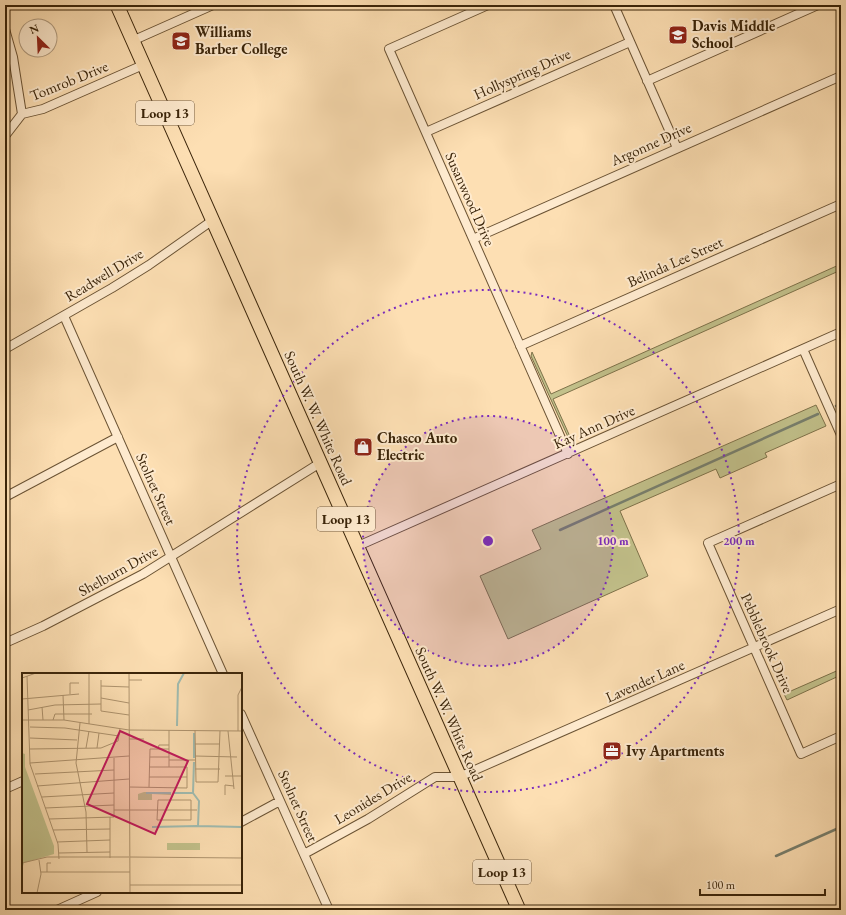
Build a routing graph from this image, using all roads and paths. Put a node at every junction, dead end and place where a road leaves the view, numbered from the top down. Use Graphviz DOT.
graph roads {
  1 [pos="117,5"];
  2 [pos="213,5"];
  3 [pos="614,5"];
  4 [pos="818,5"];
  5 [pos="483,6"];
  6 [pos="5,29"];
  7 [pos="132,41"];
  8 [pos="630,42"];
  9 [pos="9,58"];
  10 [pos="143,65"];
  11 [pos="841,76"];
  12 [pos="647,81"];
  13 [pos="22,114"];
  14 [pos="426,132"];
  15 [pos="5,136"];
  16 [pos="677,148"];
  17 [pos="841,204"];
  18 [pos="214,220"];
  19 [pos="473,239"];
  20 [pos="64,316"];
  21 [pos="841,332"];
  22 [pos="520,346"];
  23 [pos="5,349"];
  24 [pos="803,349"];
  25 [pos="841,435"];
  26 [pos="118,437"];
  27 [pos="568,454"];
  28 [pos="320,463"];
  29 [pos="841,484"];
  30 [pos="5,497"];
  31 [pos="358,546"];
  32 [pos="172,557"];
  33 [pos="841,609"];
  34 [pos="5,644"];
  35 [pos="754,648"];
  36 [pos="223,673"];
  37 [pos="242,716"];
  38 [pos="841,736"];
  39 [pos="460,777"];
  40 [pos="22,781"];
  41 [pos="5,789"];
  42 [pos="280,801"];
  43 [pos="242,821"];
  44 [pos="304,854"];
  45 [pos="95,893"];
  46 [pos="57,910"];
  47 [pos="329,910"];
  48 [pos="519,910"];
  1 -- 7 [label="main road, South W. W. White Road / Loop 13"];
  2 -- 7 [label="street"];
  3 -- 8 [label="street"];
  4 -- 12 [label="street"];
  5 -- 14 [label="street, Susanwood Drive"];
  6 -- 9 [label="street"];
  7 -- 10 [label="main road, South W. W. White Road / Loop 13"];
  8 -- 12 [label="street"];
  8 -- 14 [label="street, Hollyspring Drive"];
  9 -- 13 [label="street"];
  10 -- 13 [label="street, Tomrob Drive"];
  10 -- 18 [label="main road, South W. W. White Road / Loop 13"];
  11 -- 16 [label="street, Argonne Drive"];
  12 -- 16 [label="street"];
  13 -- 15 [label="street"];
  14 -- 19 [label="street, Susanwood Drive"];
  16 -- 19 [label="street, Argonne Drive"];
  17 -- 22 [label="street, Belinda Lee Street"];
  18 -- 20 [label="street, Readwell Drive"];
  18 -- 28 [label="main road, South W. W. White Road / Loop 13"];
  19 -- 22 [label="street, Susanwood Drive"];
  20 -- 23 [label="street, Readwell Drive"];
  20 -- 26 [label="street, Stolnet Street"];
  21 -- 24 [label="street, Kay Ann Drive"];
  22 -- 27 [label="street, Susanwood Drive"];
  24 -- 25 [label="street"];
  24 -- 27 [label="street, Kay Ann Drive"];
  26 -- 30 [label="street"];
  26 -- 32 [label="street, Stolnet Street"];
  27 -- 31 [label="street, Kay Ann Drive"];
  28 -- 31 [label="main road, South W. W. White Road / Loop 13"];
  28 -- 32 [label="street, Shelburn Drive"];
  29 -- 35 [label="street, Pebblebrook Drive"];
  31 -- 39 [label="main road, South W. W. White Road / Loop 13"];
  32 -- 34 [label="street, Shelburn Drive"];
  32 -- 36 [label="street, Stolnet Street"];
  33 -- 35 [label="street, Lavender Lane"];
  35 -- 38 [label="street, Pebblebrook Drive"];
  35 -- 39 [label="street, Lavender Lane"];
  37 -- 42 [label="street, Stolnet Street"];
  39 -- 44 [label="street, Leonides Drive"];
  39 -- 48 [label="main road, South W. W. White Road / Loop 13"];
  40 -- 41 [label="street"];
  42 -- 43 [label="street"];
  42 -- 44 [label="street, Stolnet Street"];
  44 -- 47 [label="street, Stolnet Street"];
  45 -- 46 [label="street"];
}
